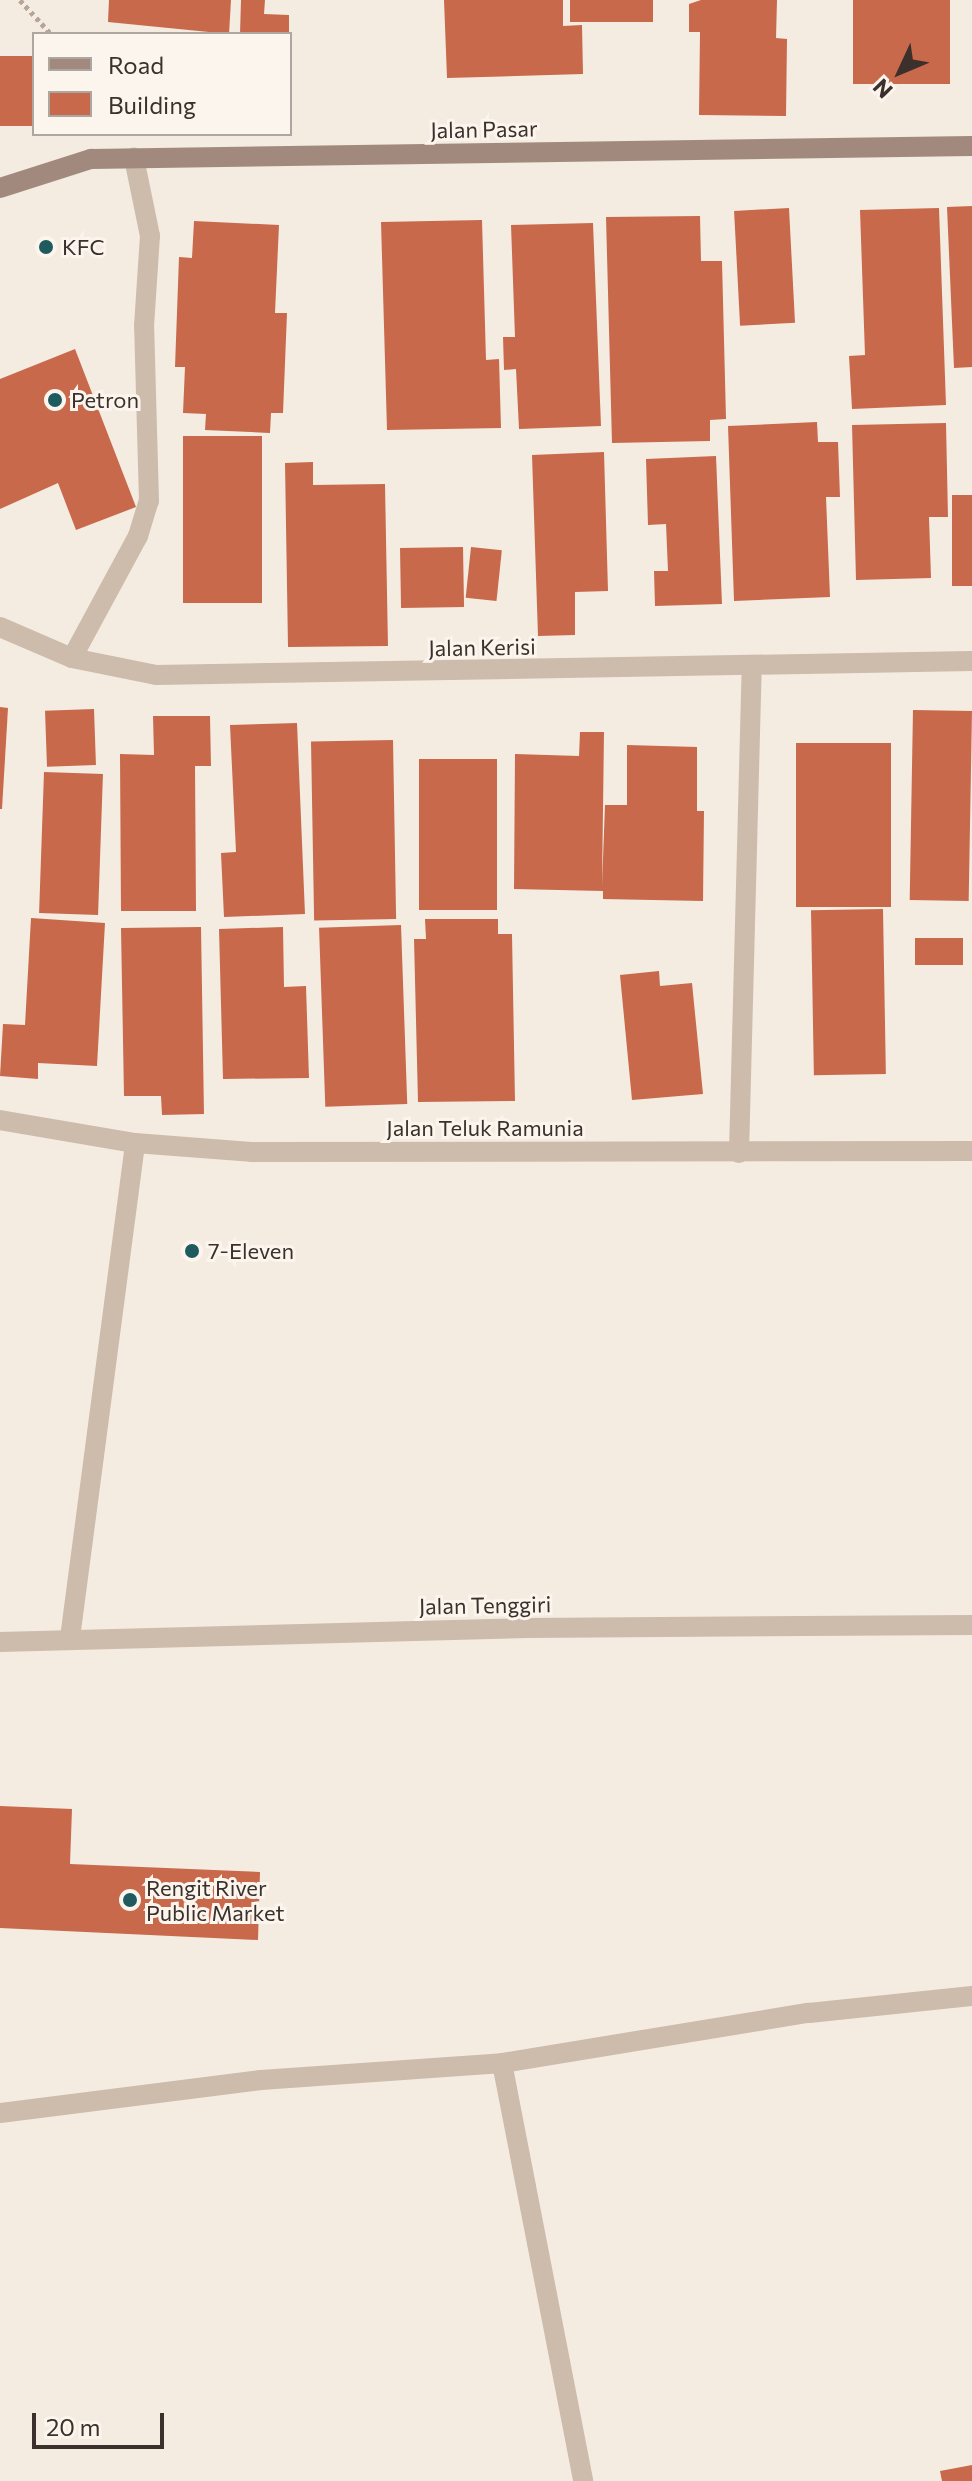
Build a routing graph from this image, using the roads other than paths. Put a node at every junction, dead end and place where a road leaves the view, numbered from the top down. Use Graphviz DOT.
graph roads {
  1 [pos="972,146"];
  2 [pos="134,158"];
  3 [pos="0,188"];
  4 [pos="0,627"];
  5 [pos="72,658"];
  6 [pos="972,661"];
  7 [pos="752,668"];
  8 [pos="0,1120"];
  9 [pos="135,1143"];
  10 [pos="972,1151"];
  11 [pos="739,1153"];
  12 [pos="972,1625"];
  13 [pos="70,1638"];
  14 [pos="0,1642"];
  15 [pos="972,1996"];
  16 [pos="502,2063"];
  17 [pos="0,2113"];
  18 [pos="583,2481"];
  1 -- 2 [label="main road, Jalan Pasar"];
  2 -- 3 [label="main road, Jalan Pasar"];
  2 -- 5 [label="street"];
  4 -- 5 [label="street, Jalan Kerisi"];
  5 -- 7 [label="street, Jalan Kerisi"];
  6 -- 7 [label="street, Jalan Kerisi"];
  7 -- 11 [label="street"];
  8 -- 9 [label="street, Jalan Teluk Ramunia"];
  9 -- 11 [label="street, Jalan Teluk Ramunia"];
  9 -- 13 [label="street"];
  10 -- 11 [label="street, Jalan Teluk Ramunia"];
  12 -- 13 [label="street, Jalan Tenggiri"];
  13 -- 14 [label="street, Jalan Tenggiri"];
  15 -- 16 [label="street"];
  16 -- 17 [label="street"];
  16 -- 18 [label="street"];
}
